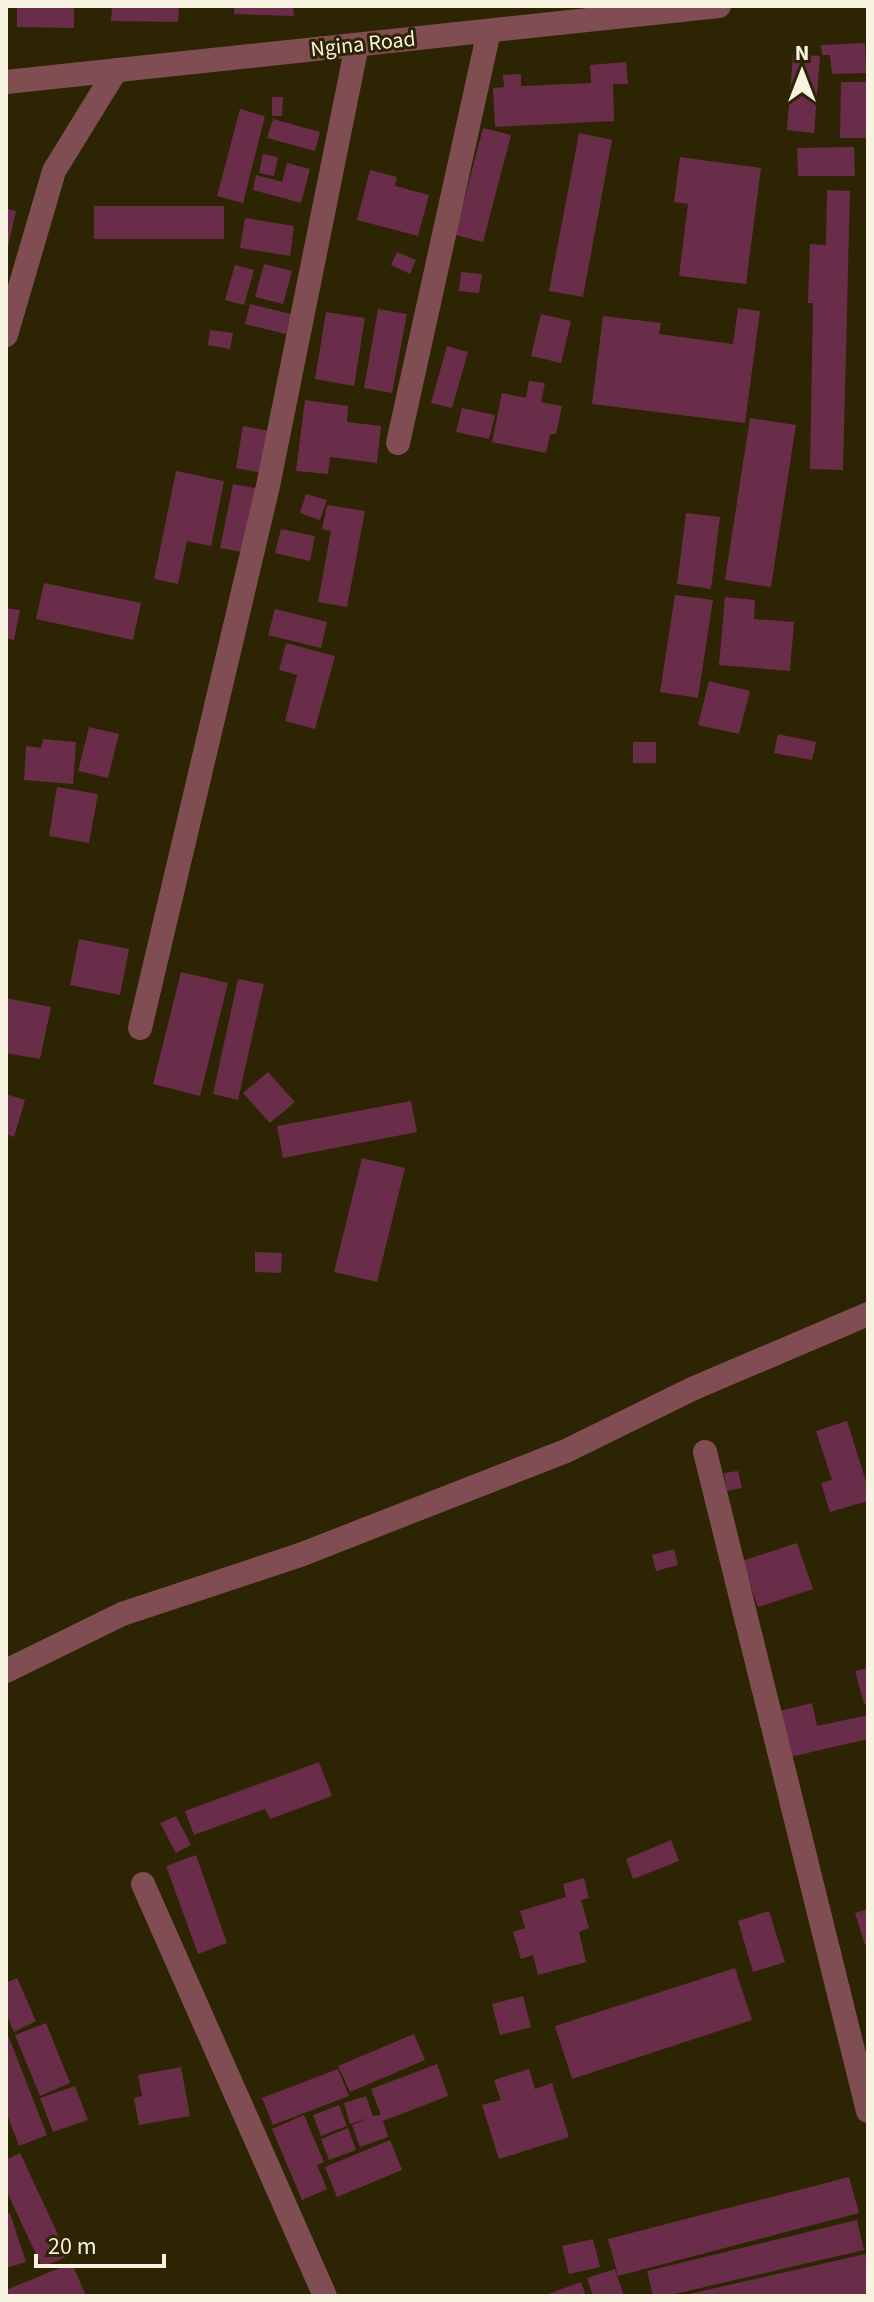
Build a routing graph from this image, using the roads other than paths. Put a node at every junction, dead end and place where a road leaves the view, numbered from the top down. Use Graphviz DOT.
graph roads {
  1 [pos="719,6"];
  2 [pos="489,31"];
  3 [pos="357,45"];
  4 [pos="116,70"];
  5 [pos="6,82"];
  6 [pos="6,335"];
  7 [pos="398,443"];
  8 [pos="140,1028"];
  9 [pos="868,1314"];
  10 [pos="705,1452"];
  11 [pos="6,1671"];
  12 [pos="143,1884"];
  13 [pos="868,2111"];
  14 [pos="325,2296"];
  1 -- 2 [label="street, Ngina Road"];
  2 -- 3 [label="street, Ngina Road"];
  2 -- 7 [label="street"];
  3 -- 4 [label="street, Ngina Road"];
  3 -- 8 [label="street"];
  4 -- 5 [label="street, Ngina Road"];
  4 -- 6 [label="street"];
  9 -- 11 [label="street"];
  10 -- 13 [label="street"];
  12 -- 14 [label="street"];
}
